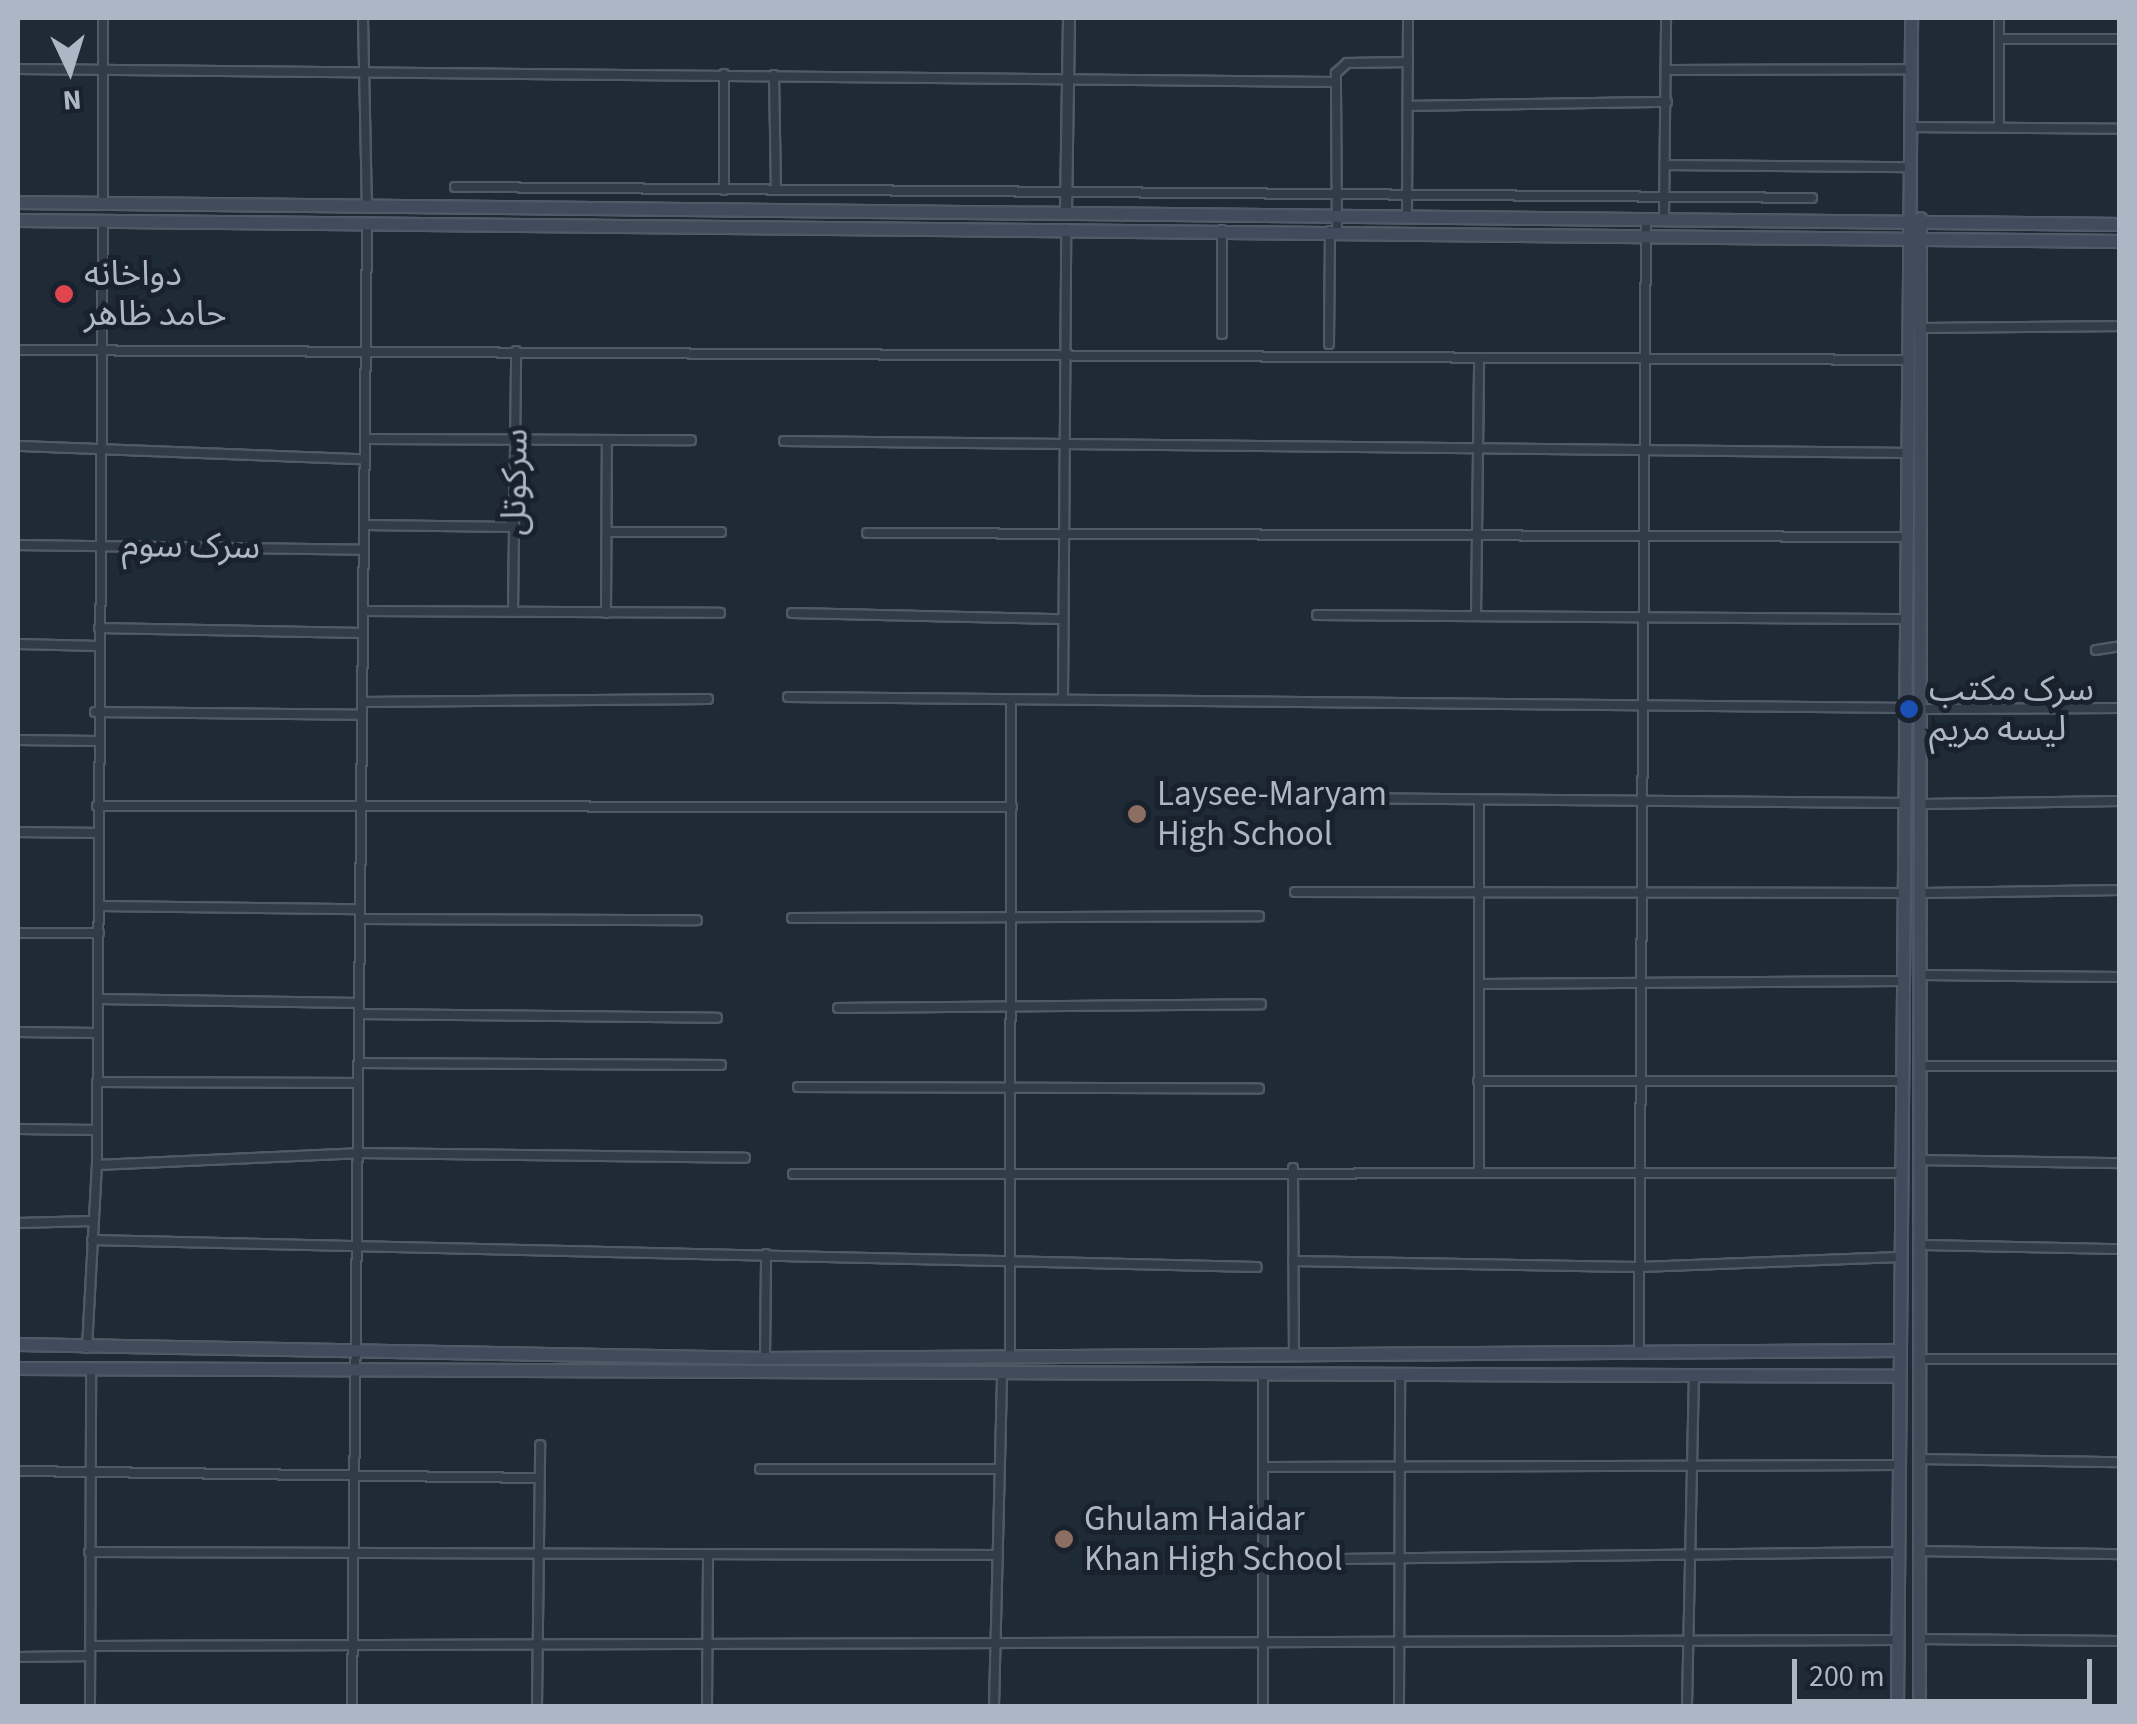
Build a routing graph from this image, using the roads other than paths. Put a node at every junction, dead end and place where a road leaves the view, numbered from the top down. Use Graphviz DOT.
graph roads {
  1 [pos="103,18"];
  2 [pos="363,18"];
  3 [pos="1069,18"];
  4 [pos="1408,18"];
  5 [pos="1666,18"];
  6 [pos="1911,18"];
  7 [pos="2000,18"];
  8 [pos="1999,38"];
  9 [pos="2120,39"];
  10 [pos="1408,62"];
  11 [pos="18,69"];
  12 [pos="1910,69"];
  13 [pos="1667,70"];
  14 [pos="358,72"];
  15 [pos="103,74"];
  16 [pos="724,74"];
  17 [pos="774,74"];
  18 [pos="1069,76"];
  19 [pos="1334,82"];
  20 [pos="1667,102"];
  21 [pos="1408,106"];
  22 [pos="1999,127"];
  23 [pos="1910,128"];
  24 [pos="2120,128"];
  25 [pos="1667,165"];
  26 [pos="1910,167"];
  27 [pos="455,187"];
  28 [pos="724,190"];
  29 [pos="776,190"];
  30 [pos="1066,193"];
  31 [pos="1336,195"];
  32 [pos="1665,195"];
  33 [pos="1407,196"];
  34 [pos="1812,198"];
  35 [pos="18,202"];
  36 [pos="103,204"];
  37 [pos="367,206"];
  38 [pos="452,207"];
  39 [pos="1910,208"];
  40 [pos="500,209"];
  41 [pos="1066,210"];
  42 [pos="1140,211"];
  43 [pos="1187,212"];
  44 [pos="1337,214"];
  45 [pos="1407,214"];
  46 [pos="1646,218"];
  47 [pos="1664,218"];
  48 [pos="18,220"];
  49 [pos="103,222"];
  50 [pos="1907,222"];
  51 [pos="1925,222"];
  52 [pos="367,224"];
  53 [pos="453,224"];
  54 [pos="2120,224"];
  55 [pos="498,227"];
  56 [pos="1066,228"];
  57 [pos="1140,228"];
  58 [pos="1186,229"];
  59 [pos="1222,230"];
  60 [pos="1333,230"];
  61 [pos="1646,235"];
  62 [pos="1907,241"];
  63 [pos="1925,241"];
  64 [pos="2120,241"];
  65 [pos="2120,326"];
  66 [pos="1926,328"];
  67 [pos="1222,334"];
  68 [pos="1329,344"];
  69 [pos="18,350"];
  70 [pos="516,351"];
  71 [pos="359,352"];
  72 [pos="96,353"];
  73 [pos="1480,358"];
  74 [pos="1064,360"];
  75 [pos="1906,360"];
  76 [pos="1646,362"];
  77 [pos="364,439"];
  78 [pos="516,440"];
  79 [pos="607,440"];
  80 [pos="692,440"];
  81 [pos="784,440"];
  82 [pos="18,446"];
  83 [pos="1064,448"];
  84 [pos="99,449"];
  85 [pos="1477,453"];
  86 [pos="1643,453"];
  87 [pos="1906,454"];
  88 [pos="364,459"];
  89 [pos="364,525"];
  90 [pos="514,527"];
  91 [pos="607,532"];
  92 [pos="721,532"];
  93 [pos="867,532"];
  94 [pos="1063,533"];
  95 [pos="1907,537"];
  96 [pos="1476,538"];
  97 [pos="1644,538"];
  98 [pos="96,544"];
  99 [pos="18,545"];
  100 [pos="364,550"];
  101 [pos="363,611"];
  102 [pos="513,612"];
  103 [pos="606,613"];
  104 [pos="720,613"];
  105 [pos="792,613"];
  106 [pos="1317,614"];
  107 [pos="1476,616"];
  108 [pos="1644,616"];
  109 [pos="1062,619"];
  110 [pos="1906,619"];
  111 [pos="99,628"];
  112 [pos="363,633"];
  113 [pos="18,644"];
  114 [pos="98,646"];
  115 [pos="2120,646"];
  116 [pos="2096,650"];
  117 [pos="1905,677"];
  118 [pos="1925,677"];
  119 [pos="788,697"];
  120 [pos="708,699"];
  121 [pos="1063,699"];
  122 [pos="1011,701"];
  123 [pos="362,702"];
  124 [pos="1904,708"];
  125 [pos="1925,708"];
  126 [pos="2120,708"];
  127 [pos="1645,710"];
  128 [pos="95,712"];
  129 [pos="362,714"];
  130 [pos="1904,736"];
  131 [pos="1925,736"];
  132 [pos="18,740"];
  133 [pos="96,741"];
  134 [pos="1333,798"];
  135 [pos="2120,801"];
  136 [pos="1479,803"];
  137 [pos="1905,803"];
  138 [pos="361,804"];
  139 [pos="1925,804"];
  140 [pos="1644,805"];
  141 [pos="98,806"];
  142 [pos="1012,807"];
  143 [pos="18,832"];
  144 [pos="98,833"];
  145 [pos="2120,890"];
  146 [pos="1295,892"];
  147 [pos="1904,893"];
  148 [pos="1924,893"];
  149 [pos="1643,894"];
  150 [pos="1479,896"];
  151 [pos="99,906"];
  152 [pos="360,914"];
  153 [pos="1012,916"];
  154 [pos="1259,916"];
  155 [pos="792,918"];
  156 [pos="697,920"];
  157 [pos="18,933"];
  158 [pos="99,933"];
  159 [pos="1924,976"];
  160 [pos="2120,977"];
  161 [pos="1901,981"];
  162 [pos="1482,984"];
  163 [pos="1644,986"];
  164 [pos="98,1000"];
  165 [pos="360,1004"];
  166 [pos="1260,1004"];
  167 [pos="1012,1005"];
  168 [pos="838,1008"];
  169 [pos="359,1014"];
  170 [pos="717,1018"];
  171 [pos="18,1032"];
  172 [pos="98,1033"];
  173 [pos="359,1063"];
  174 [pos="720,1065"];
  175 [pos="1922,1066"];
  176 [pos="2120,1066"];
  177 [pos="1478,1080"];
  178 [pos="1642,1080"];
  179 [pos="1900,1081"];
  180 [pos="97,1082"];
  181 [pos="358,1082"];
  182 [pos="798,1087"];
  183 [pos="1258,1089"];
  184 [pos="1012,1090"];
  185 [pos="18,1129"];
  186 [pos="97,1130"];
  187 [pos="358,1153"];
  188 [pos="745,1158"];
  189 [pos="1922,1160"];
  190 [pos="2120,1163"];
  191 [pos="96,1165"];
  192 [pos="1293,1168"];
  193 [pos="1479,1170"];
  194 [pos="793,1174"];
  195 [pos="1641,1174"];
  196 [pos="1901,1174"];
  197 [pos="1012,1176"];
  198 [pos="92,1221"];
  199 [pos="18,1222"];
  200 [pos="92,1240"];
  201 [pos="357,1242"];
  202 [pos="1923,1244"];
  203 [pos="2120,1249"];
  204 [pos="766,1254"];
  205 [pos="1900,1257"];
  206 [pos="1009,1260"];
  207 [pos="1293,1261"];
  208 [pos="1257,1267"];
  209 [pos="1640,1267"];
  210 [pos="18,1344"];
  211 [pos="87,1348"];
  212 [pos="1898,1350"];
  213 [pos="356,1352"];
  214 [pos="1640,1352"];
  215 [pos="1010,1356"];
  216 [pos="1106,1356"];
  217 [pos="1294,1356"];
  218 [pos="765,1358"];
  219 [pos="1921,1359"];
  220 [pos="2120,1359"];
  221 [pos="18,1368"];
  222 [pos="91,1368"];
  223 [pos="356,1368"];
  224 [pos="1002,1371"];
  225 [pos="1106,1372"];
  226 [pos="1263,1372"];
  227 [pos="1400,1373"];
  228 [pos="1694,1375"];
  229 [pos="1898,1376"];
  230 [pos="540,1445"];
  231 [pos="1920,1459"];
  232 [pos="2120,1462"];
  233 [pos="1898,1465"];
  234 [pos="1691,1466"];
  235 [pos="1263,1467"];
  236 [pos="1399,1467"];
  237 [pos="760,1469"];
  238 [pos="998,1469"];
  239 [pos="18,1471"];
  240 [pos="89,1472"];
  241 [pos="355,1474"];
  242 [pos="540,1478"];
  243 [pos="1688,1550"];
  244 [pos="1920,1551"];
  245 [pos="89,1552"];
  246 [pos="1897,1552"];
  247 [pos="537,1553"];
  248 [pos="354,1554"];
  249 [pos="2120,1554"];
  250 [pos="708,1555"];
  251 [pos="998,1555"];
  252 [pos="1400,1556"];
  253 [pos="1262,1560"];
  254 [pos="1919,1638"];
  255 [pos="1897,1640"];
  256 [pos="2120,1641"];
  257 [pos="1688,1642"];
  258 [pos="351,1643"];
  259 [pos="707,1644"];
  260 [pos="997,1644"];
  261 [pos="1399,1646"];
  262 [pos="539,1647"];
  263 [pos="1261,1647"];
  264 [pos="90,1651"];
  265 [pos="21,1657"];
  266 [pos="90,1706"];
  267 [pos="352,1706"];
  268 [pos="536,1706"];
  269 [pos="707,1706"];
  270 [pos="994,1706"];
  271 [pos="1263,1706"];
  272 [pos="1400,1706"];
  273 [pos="1687,1706"];
  274 [pos="1897,1706"];
  275 [pos="1919,1706"];
  1 -- 15 [label="street"];
  2 -- 14 [label="street"];
  3 -- 18 [label="street"];
  4 -- 10 [label="street"];
  5 -- 13 [label="street"];
  6 -- 12 [label="main road"];
  7 -- 8 [label="street"];
  8 -- 9 [label="street"];
  8 -- 22 [label="street"];
  10 -- 19 [label="street"];
  10 -- 21 [label="street"];
  11 -- 15 [label="street"];
  12 -- 13 [label="street"];
  12 -- 23 [label="main road"];
  13 -- 20 [label="street"];
  14 -- 15 [label="street"];
  14 -- 16 [label="street"];
  14 -- 37 [label="street"];
  15 -- 36 [label="street"];
  16 -- 17 [label="street"];
  16 -- 28 [label="street"];
  17 -- 18 [label="street"];
  17 -- 29 [label="street"];
  18 -- 19 [label="street"];
  18 -- 30 [label="street"];
  19 -- 31 [label="street"];
  20 -- 21 [label="street"];
  20 -- 25 [label="street"];
  21 -- 33 [label="street"];
  22 -- 23 [label="street"];
  22 -- 24 [label="street"];
  23 -- 26 [label="main road"];
  25 -- 26 [label="street"];
  25 -- 32 [label="street"];
  26 -- 39 [label="main road"];
  27 -- 28 [label="street"];
  28 -- 29 [label="street"];
  29 -- 30 [label="street"];
  30 -- 31 [label="street"];
  30 -- 41 [label="street"];
  31 -- 33 [label="street"];
  31 -- 44 [label="street"];
  32 -- 33 [label="street"];
  32 -- 34 [label="street"];
  32 -- 47 [label="street"];
  33 -- 45 [label="street"];
  35 -- 36 [label="main road"];
  36 -- 37 [label="main road"];
  37 -- 38 [label="main road"];
  38 -- 40 [label="main road"];
  38 -- 53 [label="main road"];
  39 -- 50 [label="main road"];
  39 -- 51 [label="main road"];
  40 -- 41 [label="main road"];
  40 -- 55 [label="main road"];
  41 -- 42 [label="main road"];
  42 -- 43 [label="main road"];
  42 -- 57 [label="main road"];
  43 -- 44 [label="main road"];
  43 -- 58 [label="main road"];
  44 -- 45 [label="main road"];
  44 -- 60 [label="street"];
  45 -- 46 [label="main road"];
  46 -- 47 [label="main road"];
  46 -- 61 [label="street"];
  47 -- 50 [label="main road"];
  48 -- 49 [label="main road"];
  49 -- 52 [label="main road"];
  49 -- 72 [label="street"];
  50 -- 51 [label="main road"];
  50 -- 62 [label="main road"];
  51 -- 54 [label="main road"];
  51 -- 63 [label="main road"];
  52 -- 53 [label="main road"];
  52 -- 71 [label="street"];
  53 -- 55 [label="main road"];
  55 -- 56 [label="main road"];
  56 -- 57 [label="main road"];
  56 -- 74 [label="street"];
  57 -- 58 [label="main road"];
  58 -- 59 [label="main road"];
  59 -- 60 [label="main road"];
  59 -- 67 [label="street"];
  60 -- 61 [label="main road"];
  60 -- 68 [label="street"];
  61 -- 62 [label="main road"];
  61 -- 76 [label="street"];
  62 -- 63 [label="main road"];
  62 -- 75 [label="main road"];
  63 -- 64 [label="main road"];
  63 -- 66 [label="main road"];
  65 -- 66 [label="street"];
  66 -- 118 [label="main road"];
  69 -- 72 [label="street"];
  70 -- 71 [label="street"];
  70 -- 74 [label="street"];
  70 -- 78 [label="street, سرکوتل"];
  71 -- 72 [label="street"];
  71 -- 77 [label="street"];
  72 -- 84 [label="street"];
  73 -- 74 [label="street"];
  73 -- 76 [label="street"];
  73 -- 85 [label="street"];
  74 -- 83 [label="street"];
  75 -- 76 [label="street"];
  75 -- 87 [label="main road"];
  76 -- 86 [label="street"];
  77 -- 78 [label="street"];
  77 -- 88 [label="street"];
  78 -- 79 [label="street"];
  78 -- 90 [label="street, سرکوتل"];
  79 -- 80 [label="street"];
  79 -- 91 [label="street"];
  81 -- 83 [label="street"];
  82 -- 84 [label="street"];
  83 -- 85 [label="street"];
  83 -- 94 [label="street"];
  84 -- 88 [label="street"];
  84 -- 98 [label="street"];
  85 -- 86 [label="street"];
  85 -- 96 [label="street"];
  86 -- 87 [label="street"];
  86 -- 97 [label="street"];
  87 -- 95 [label="main road"];
  88 -- 89 [label="street"];
  89 -- 90 [label="street"];
  89 -- 100 [label="street"];
  90 -- 102 [label="street, سرکوتل"];
  91 -- 92 [label="street"];
  91 -- 103 [label="street"];
  93 -- 94 [label="street"];
  94 -- 96 [label="street"];
  94 -- 109 [label="street"];
  95 -- 97 [label="street"];
  95 -- 110 [label="main road"];
  96 -- 97 [label="street"];
  96 -- 107 [label="street"];
  97 -- 108 [label="street"];
  98 -- 99 [label="street, سرک سوم"];
  98 -- 100 [label="street, سرک سوم"];
  98 -- 111 [label="street"];
  100 -- 101 [label="street"];
  101 -- 102 [label="street"];
  101 -- 112 [label="street"];
  102 -- 103 [label="street"];
  103 -- 104 [label="street"];
  105 -- 109 [label="street"];
  106 -- 107 [label="street"];
  107 -- 108 [label="street"];
  108 -- 110 [label="street"];
  108 -- 127 [label="street"];
  109 -- 121 [label="street"];
  110 -- 117 [label="main road"];
  111 -- 112 [label="street"];
  111 -- 114 [label="street"];
  112 -- 123 [label="street"];
  113 -- 114 [label="street"];
  114 -- 128 [label="street"];
  115 -- 116 [label="street"];
  117 -- 118 [label="main road"];
  117 -- 124 [label="main road"];
  118 -- 125 [label="main road"];
  119 -- 122 [label="street"];
  120 -- 123 [label="street"];
  121 -- 122 [label="street"];
  121 -- 127 [label="street"];
  122 -- 142 [label="street"];
  123 -- 129 [label="street"];
  124 -- 127 [label="street"];
  124 -- 130 [label="main road"];
  125 -- 126 [label="street"];
  125 -- 131 [label="main road"];
  127 -- 140 [label="street"];
  128 -- 129 [label="street"];
  128 -- 133 [label="street"];
  129 -- 138 [label="street"];
  130 -- 131 [label="main road"];
  130 -- 137 [label="main road"];
  131 -- 139 [label="main road"];
  132 -- 133 [label="street"];
  133 -- 141 [label="street"];
  134 -- 136 [label="street"];
  135 -- 139 [label="street"];
  136 -- 140 [label="street"];
  136 -- 150 [label="street"];
  137 -- 140 [label="street"];
  137 -- 147 [label="main road"];
  138 -- 141 [label="street"];
  138 -- 142 [label="street"];
  138 -- 152 [label="street"];
  139 -- 148 [label="main road"];
  140 -- 149 [label="street"];
  141 -- 144 [label="street"];
  142 -- 153 [label="street"];
  143 -- 144 [label="street"];
  144 -- 151 [label="street"];
  145 -- 148 [label="street"];
  146 -- 150 [label="street"];
  147 -- 149 [label="street"];
  147 -- 161 [label="main road"];
  148 -- 159 [label="main road"];
  149 -- 150 [label="street"];
  149 -- 163 [label="street"];
  150 -- 162 [label="street"];
  151 -- 152 [label="street"];
  151 -- 158 [label="street"];
  152 -- 156 [label="street"];
  152 -- 165 [label="street"];
  153 -- 154 [label="street"];
  153 -- 155 [label="street"];
  153 -- 167 [label="street"];
  157 -- 158 [label="street"];
  158 -- 164 [label="street"];
  159 -- 160 [label="street"];
  159 -- 175 [label="main road"];
  161 -- 163 [label="street"];
  161 -- 179 [label="main road"];
  162 -- 163 [label="street"];
  162 -- 177 [label="street"];
  163 -- 178 [label="street"];
  164 -- 165 [label="street"];
  164 -- 172 [label="street"];
  165 -- 169 [label="street"];
  166 -- 167 [label="street"];
  167 -- 168 [label="street"];
  167 -- 184 [label="street"];
  169 -- 170 [label="street"];
  169 -- 173 [label="street"];
  171 -- 172 [label="street"];
  172 -- 180 [label="street"];
  173 -- 174 [label="street"];
  173 -- 181 [label="street"];
  175 -- 176 [label="street"];
  175 -- 189 [label="main road"];
  177 -- 178 [label="street"];
  177 -- 193 [label="street"];
  178 -- 179 [label="street"];
  178 -- 195 [label="street"];
  179 -- 196 [label="main road"];
  180 -- 181 [label="street"];
  180 -- 186 [label="street"];
  181 -- 187 [label="street"];
  182 -- 184 [label="street"];
  183 -- 184 [label="street"];
  184 -- 197 [label="street"];
  185 -- 186 [label="street"];
  186 -- 191 [label="street"];
  187 -- 188 [label="street"];
  187 -- 191 [label="street"];
  187 -- 201 [label="street"];
  189 -- 190 [label="street"];
  189 -- 202 [label="main road"];
  191 -- 198 [label="street"];
  192 -- 193 [label="street"];
  192 -- 197 [label="street"];
  192 -- 207 [label="street"];
  193 -- 195 [label="street"];
  194 -- 197 [label="street"];
  195 -- 196 [label="street"];
  195 -- 209 [label="street"];
  196 -- 205 [label="main road"];
  197 -- 206 [label="street"];
  198 -- 199 [label="street"];
  198 -- 200 [label="street"];
  200 -- 201 [label="street"];
  200 -- 211 [label="street"];
  201 -- 204 [label="street"];
  201 -- 213 [label="street"];
  202 -- 203 [label="street"];
  202 -- 219 [label="main road"];
  204 -- 206 [label="street"];
  204 -- 218 [label="street"];
  205 -- 209 [label="street"];
  205 -- 212 [label="main road"];
  206 -- 208 [label="street"];
  206 -- 215 [label="street"];
  207 -- 209 [label="street"];
  207 -- 217 [label="street"];
  209 -- 214 [label="street"];
  210 -- 211 [label="main road"];
  211 -- 213 [label="main road"];
  212 -- 214 [label="main road"];
  212 -- 229 [label="main road"];
  213 -- 218 [label="main road"];
  213 -- 223 [label="street"];
  214 -- 217 [label="main road"];
  215 -- 216 [label="main road"];
  215 -- 218 [label="main road"];
  216 -- 217 [label="main road"];
  216 -- 225 [label="main road"];
  219 -- 220 [label="street"];
  219 -- 231 [label="main road"];
  221 -- 222 [label="main road"];
  222 -- 223 [label="main road"];
  222 -- 240 [label="street"];
  223 -- 224 [label="main road"];
  223 -- 241 [label="street"];
  224 -- 225 [label="main road"];
  224 -- 238 [label="street"];
  225 -- 226 [label="main road"];
  226 -- 227 [label="main road"];
  226 -- 235 [label="street"];
  227 -- 228 [label="main road"];
  227 -- 236 [label="street"];
  228 -- 229 [label="main road"];
  228 -- 234 [label="street"];
  229 -- 233 [label="main road"];
  230 -- 242 [label="street"];
  231 -- 232 [label="street"];
  231 -- 244 [label="main road"];
  233 -- 234 [label="street"];
  233 -- 246 [label="main road"];
  234 -- 236 [label="street"];
  234 -- 243 [label="street"];
  235 -- 236 [label="street"];
  235 -- 253 [label="street"];
  236 -- 252 [label="street"];
  237 -- 238 [label="street"];
  238 -- 251 [label="street"];
  239 -- 240 [label="street"];
  240 -- 241 [label="street"];
  240 -- 245 [label="street"];
  241 -- 242 [label="street"];
  241 -- 248 [label="street"];
  242 -- 247 [label="street"];
  243 -- 246 [label="street"];
  243 -- 252 [label="street"];
  243 -- 257 [label="street"];
  244 -- 249 [label="street"];
  244 -- 254 [label="main road"];
  245 -- 248 [label="street"];
  245 -- 264 [label="street"];
  246 -- 255 [label="main road"];
  247 -- 248 [label="street"];
  247 -- 250 [label="street"];
  247 -- 262 [label="street"];
  248 -- 258 [label="street"];
  250 -- 251 [label="street"];
  250 -- 259 [label="street"];
  251 -- 260 [label="street"];
  252 -- 253 [label="street"];
  252 -- 261 [label="street"];
  253 -- 263 [label="street"];
  254 -- 256 [label="street"];
  254 -- 275 [label="main road"];
  255 -- 257 [label="street"];
  255 -- 274 [label="main road"];
  257 -- 261 [label="street"];
  257 -- 273 [label="street"];
  258 -- 262 [label="street"];
  258 -- 264 [label="street"];
  258 -- 267 [label="street"];
  259 -- 260 [label="street"];
  259 -- 262 [label="street"];
  259 -- 269 [label="street"];
  260 -- 263 [label="street"];
  260 -- 270 [label="street"];
  261 -- 263 [label="street"];
  261 -- 272 [label="street"];
  262 -- 268 [label="street"];
  263 -- 271 [label="street"];
  264 -- 265 [label="street"];
  264 -- 266 [label="street"];
}
